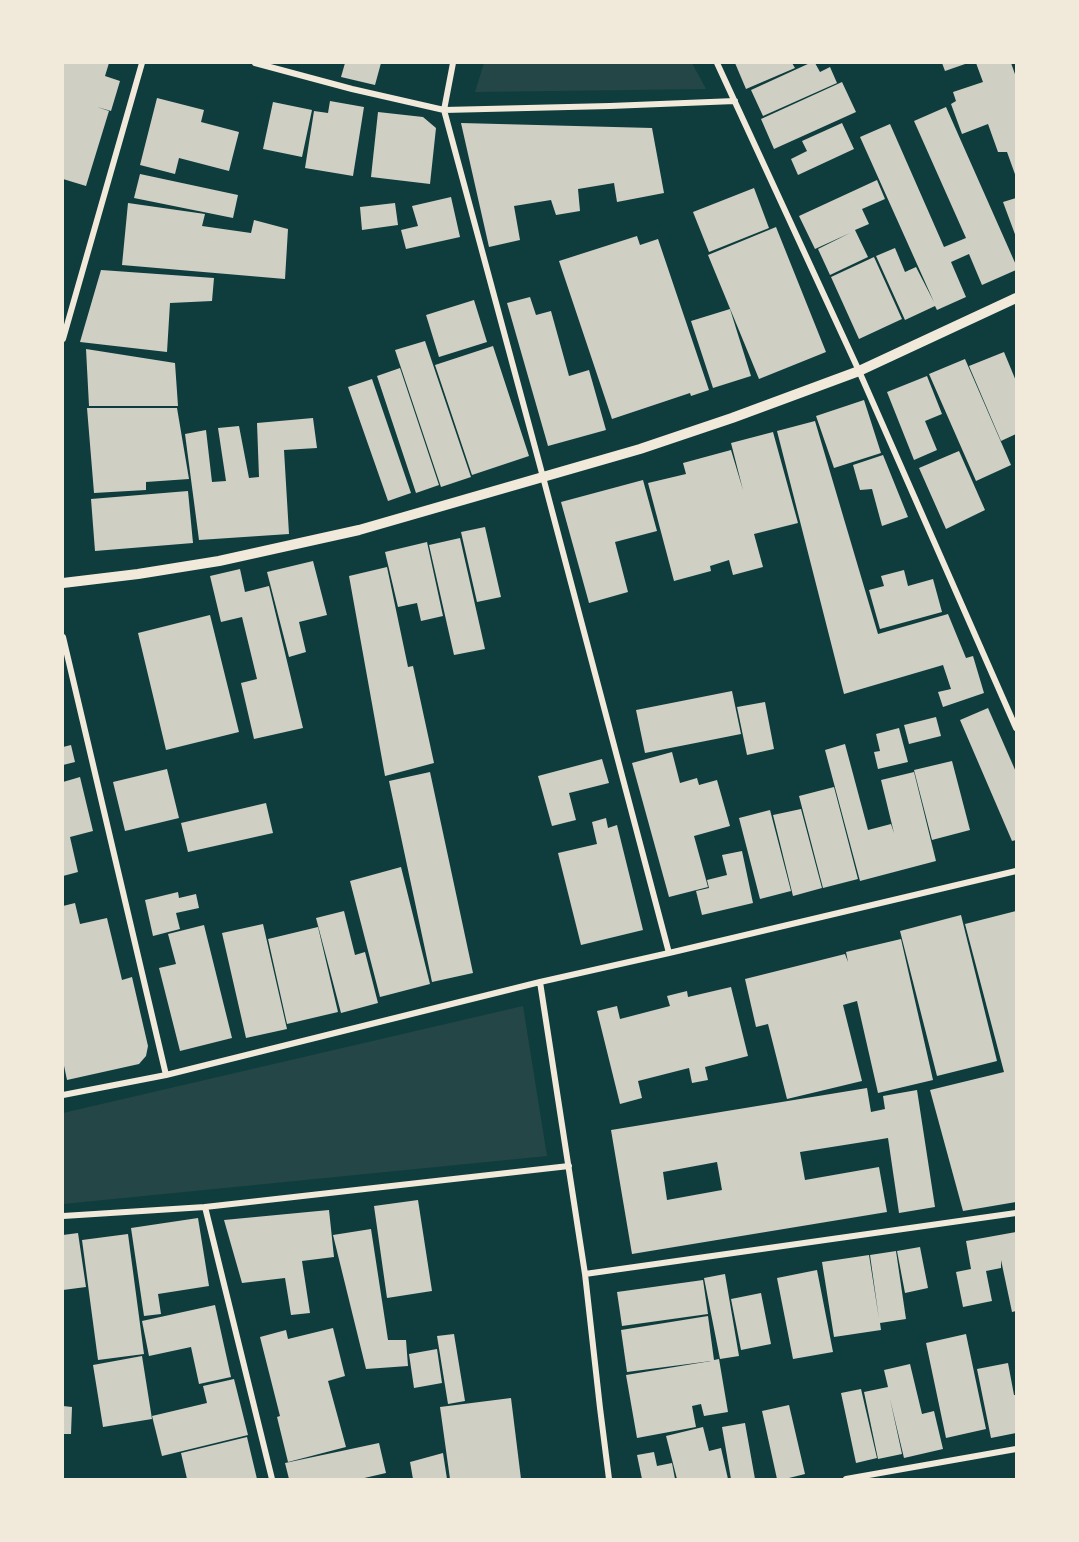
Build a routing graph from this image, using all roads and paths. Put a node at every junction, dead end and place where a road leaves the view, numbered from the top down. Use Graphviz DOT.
graph roads {
  1 [pos="142,63"];
  2 [pos="255,63"];
  3 [pos="453,63"];
  4 [pos="717,63"];
  5 [pos="735,101"];
  6 [pos="444,110"];
  7 [pos="1016,298"];
  8 [pos="63,339"];
  9 [pos="859,371"];
  10 [pos="543,477"];
  11 [pos="63,583"];
  12 [pos="63,637"];
  13 [pos="1016,728"];
  14 [pos="1016,871"];
  15 [pos="669,953"];
  16 [pos="540,982"];
  17 [pos="166,1075"];
  18 [pos="63,1095"];
  19 [pos="569,1166"];
  20 [pos="205,1206"];
  21 [pos="1016,1213"];
  22 [pos="63,1216"];
  23 [pos="585,1274"];
  24 [pos="1016,1449"];
  25 [pos="272,1479"];
  26 [pos="609,1479"];
  27 [pos="846,1479"];
  1 -- 8 [label="street"];
  2 -- 6 [label="street"];
  3 -- 6 [label="street"];
  4 -- 5 [label="street"];
  5 -- 6 [label="street"];
  5 -- 9 [label="street"];
  6 -- 10 [label="street"];
  7 -- 9 [label="street"];
  9 -- 10 [label="street"];
  9 -- 13 [label="street"];
  10 -- 11 [label="street"];
  10 -- 15 [label="street"];
  12 -- 17 [label="street"];
  14 -- 15 [label="street"];
  15 -- 16 [label="street"];
  16 -- 17 [label="street"];
  16 -- 19 [label="street"];
  17 -- 18 [label="street"];
  19 -- 20 [label="street"];
  19 -- 23 [label="street"];
  20 -- 22 [label="street"];
  20 -- 25 [label="street"];
  21 -- 23 [label="street"];
  23 -- 26 [label="street"];
  24 -- 27 [label="street"];
}
